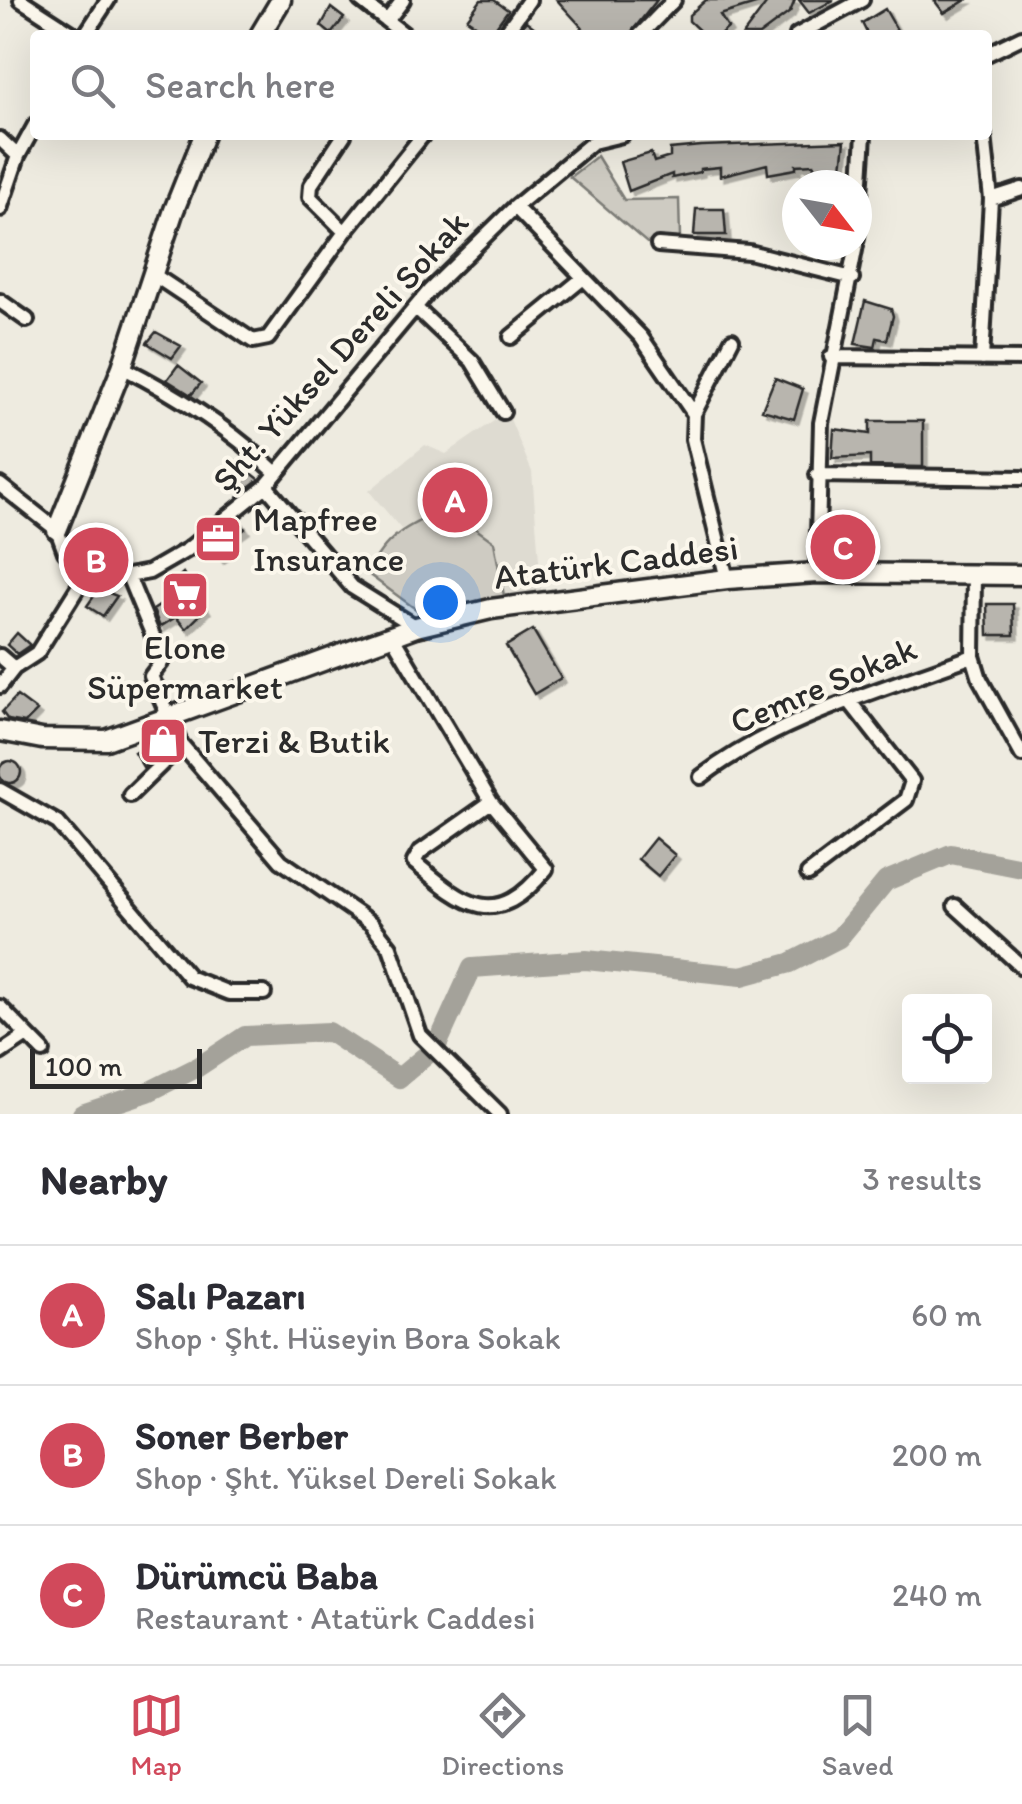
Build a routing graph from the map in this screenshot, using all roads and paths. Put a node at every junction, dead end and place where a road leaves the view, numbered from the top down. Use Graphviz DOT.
graph roads {
  1 [pos="21,0"];
  2 [pos="108,0"];
  3 [pos="282,0"];
  4 [pos="360,0"];
  5 [pos="403,0"];
  6 [pos="529,0"];
  7 [pos="674,0"];
  8 [pos="862,0"];
  9 [pos="387,21"];
  10 [pos="67,30"];
  11 [pos="88,30"];
  12 [pos="263,30"];
  13 [pos="398,30"];
  14 [pos="508,30"];
  15 [pos="645,30"];
  16 [pos="806,30"];
  17 [pos="1022,37"];
  18 [pos="992,52"];
  19 [pos="30,133"];
  20 [pos="0,139"];
  21 [pos="202,140"];
  22 [pos="341,140"];
  23 [pos="419,140"];
  24 [pos="590,140"];
  25 [pos="864,140"];
  26 [pos="985,140"];
  27 [pos="18,156"];
  28 [pos="862,170"];
  29 [pos="1022,188"];
  30 [pos="991,199"];
  31 [pos="515,208"];
  32 [pos="0,209"];
  33 [pos="345,232"];
  34 [pos="658,245"];
  35 [pos="854,260"];
  36 [pos="154,275"];
  37 [pos="852,278"];
  38 [pos="582,279"];
  39 [pos="0,302"];
  40 [pos="416,308"];
  41 [pos="27,320"];
  42 [pos="510,337"];
  43 [pos="732,340"];
  44 [pos="831,357"];
  45 [pos="982,359"];
  46 [pos="1022,359"];
  47 [pos="122,367"];
  48 [pos="504,412"];
  49 [pos="694,414"];
  50 [pos="274,471"];
  51 [pos="817,474"];
  52 [pos="1022,478"];
  53 [pos="0,485"];
  54 [pos="266,486"];
  55 [pos="57,530"];
  56 [pos="90,568"];
  57 [pos="816,574"];
  58 [pos="974,575"];
  59 [pos="1022,575"];
  60 [pos="128,576"];
  61 [pos="727,579"];
  62 [pos="416,627"];
  63 [pos="392,636"];
  64 [pos="0,656"];
  65 [pos="973,656"];
  66 [pos="14,668"];
  67 [pos="0,686"];
  68 [pos="850,702"];
  69 [pos="170,717"];
  70 [pos="0,732"];
  71 [pos="181,745"];
  72 [pos="1022,755"];
  73 [pos="701,777"];
  74 [pos="0,790"];
  75 [pos="130,795"];
  76 [pos="491,802"];
  77 [pos="808,874"];
  78 [pos="955,906"];
  79 [pos="1022,967"];
  80 [pos="264,993"];
  81 [pos="0,1007"];
  82 [pos="27,1035"];
  83 [pos="43,1051"];
  84 [pos="0,1053"];
  85 [pos="500,1114"];
  1 -- 10 [label="street"];
  2 -- 11 [label="street"];
  3 -- 12 [label="main road"];
  4 -- 9 [label="street"];
  5 -- 9 [label="street"];
  6 -- 14 [label="street"];
  7 -- 15 [label="street"];
  8 -- 16 [label="street"];
  9 -- 13 [label="street"];
  17 -- 18 [label="street"];
  19 -- 27 [label="street"];
  20 -- 27 [label="street"];
  21 -- 36 [label="main road"];
  22 -- 33 [label="street"];
  23 -- 33 [label="street"];
  24 -- 31 [label="street, Şht. Yüksel Dereli Sokak"];
  25 -- 28 [label="street"];
  26 -- 30 [label="street"];
  27 -- 32 [label="street"];
  29 -- 30 [label="street"];
  30 -- 45 [label="street"];
  31 -- 38 [label="street"];
  31 -- 40 [label="street, Şht. Yüksel Dereli Sokak"];
  33 -- 36 [label="street"];
  34 -- 37 [label="street"];
  35 -- 37 [label="street"];
  36 -- 47 [label="main road"];
  37 -- 44 [label="street"];
  38 -- 42 [label="street"];
  38 -- 49 [label="street"];
  39 -- 41 [label="street"];
  40 -- 48 [label="street"];
  40 -- 50 [label="street, Şht. Yüksel Dereli Sokak"];
  43 -- 49 [label="street"];
  44 -- 45 [label="street"];
  44 -- 51 [label="street"];
  45 -- 46 [label="street"];
  47 -- 50 [label="street"];
  47 -- 55 [label="main road"];
  49 -- 61 [label="street"];
  50 -- 54 [label="street, Şht. Yüksel Dereli Sokak"];
  51 -- 52 [label="street"];
  51 -- 57 [label="street"];
  53 -- 55 [label="street"];
  54 -- 60 [label="street, Şht. Yüksel Dereli Sokak"];
  54 -- 62 [label="street"];
  55 -- 56 [label="street"];
  56 -- 60 [label="street"];
  56 -- 66 [label="street"];
  57 -- 58 [label="main road, Atatürk Caddesi"];
  57 -- 61 [label="main road, Atatürk Caddesi"];
  58 -- 59 [label="main road, Atatürk Caddesi"];
  58 -- 65 [label="street"];
  60 -- 69 [label="street"];
  61 -- 62 [label="main road, Atatürk Caddesi"];
  62 -- 63 [label="main road, Atatürk Caddesi"];
  63 -- 69 [label="main road, Atatürk Caddesi"];
  63 -- 76 [label="street"];
  64 -- 66 [label="street"];
  65 -- 68 [label="street, Cemre Sokak"];
  65 -- 72 [label="street"];
  66 -- 67 [label="street"];
  68 -- 73 [label="street, Cemre Sokak"];
  68 -- 77 [label="street"];
  69 -- 70 [label="main road, Atatürk Caddesi"];
  69 -- 71 [label="street"];
  71 -- 75 [label="street"];
  71 -- 85 [label="street"];
  74 -- 80 [label="street"];
  76 -- 76 [label="street"];
  78 -- 79 [label="street"];
  81 -- 82 [label="street"];
  82 -- 83 [label="street"];
  82 -- 84 [label="street"];
}
